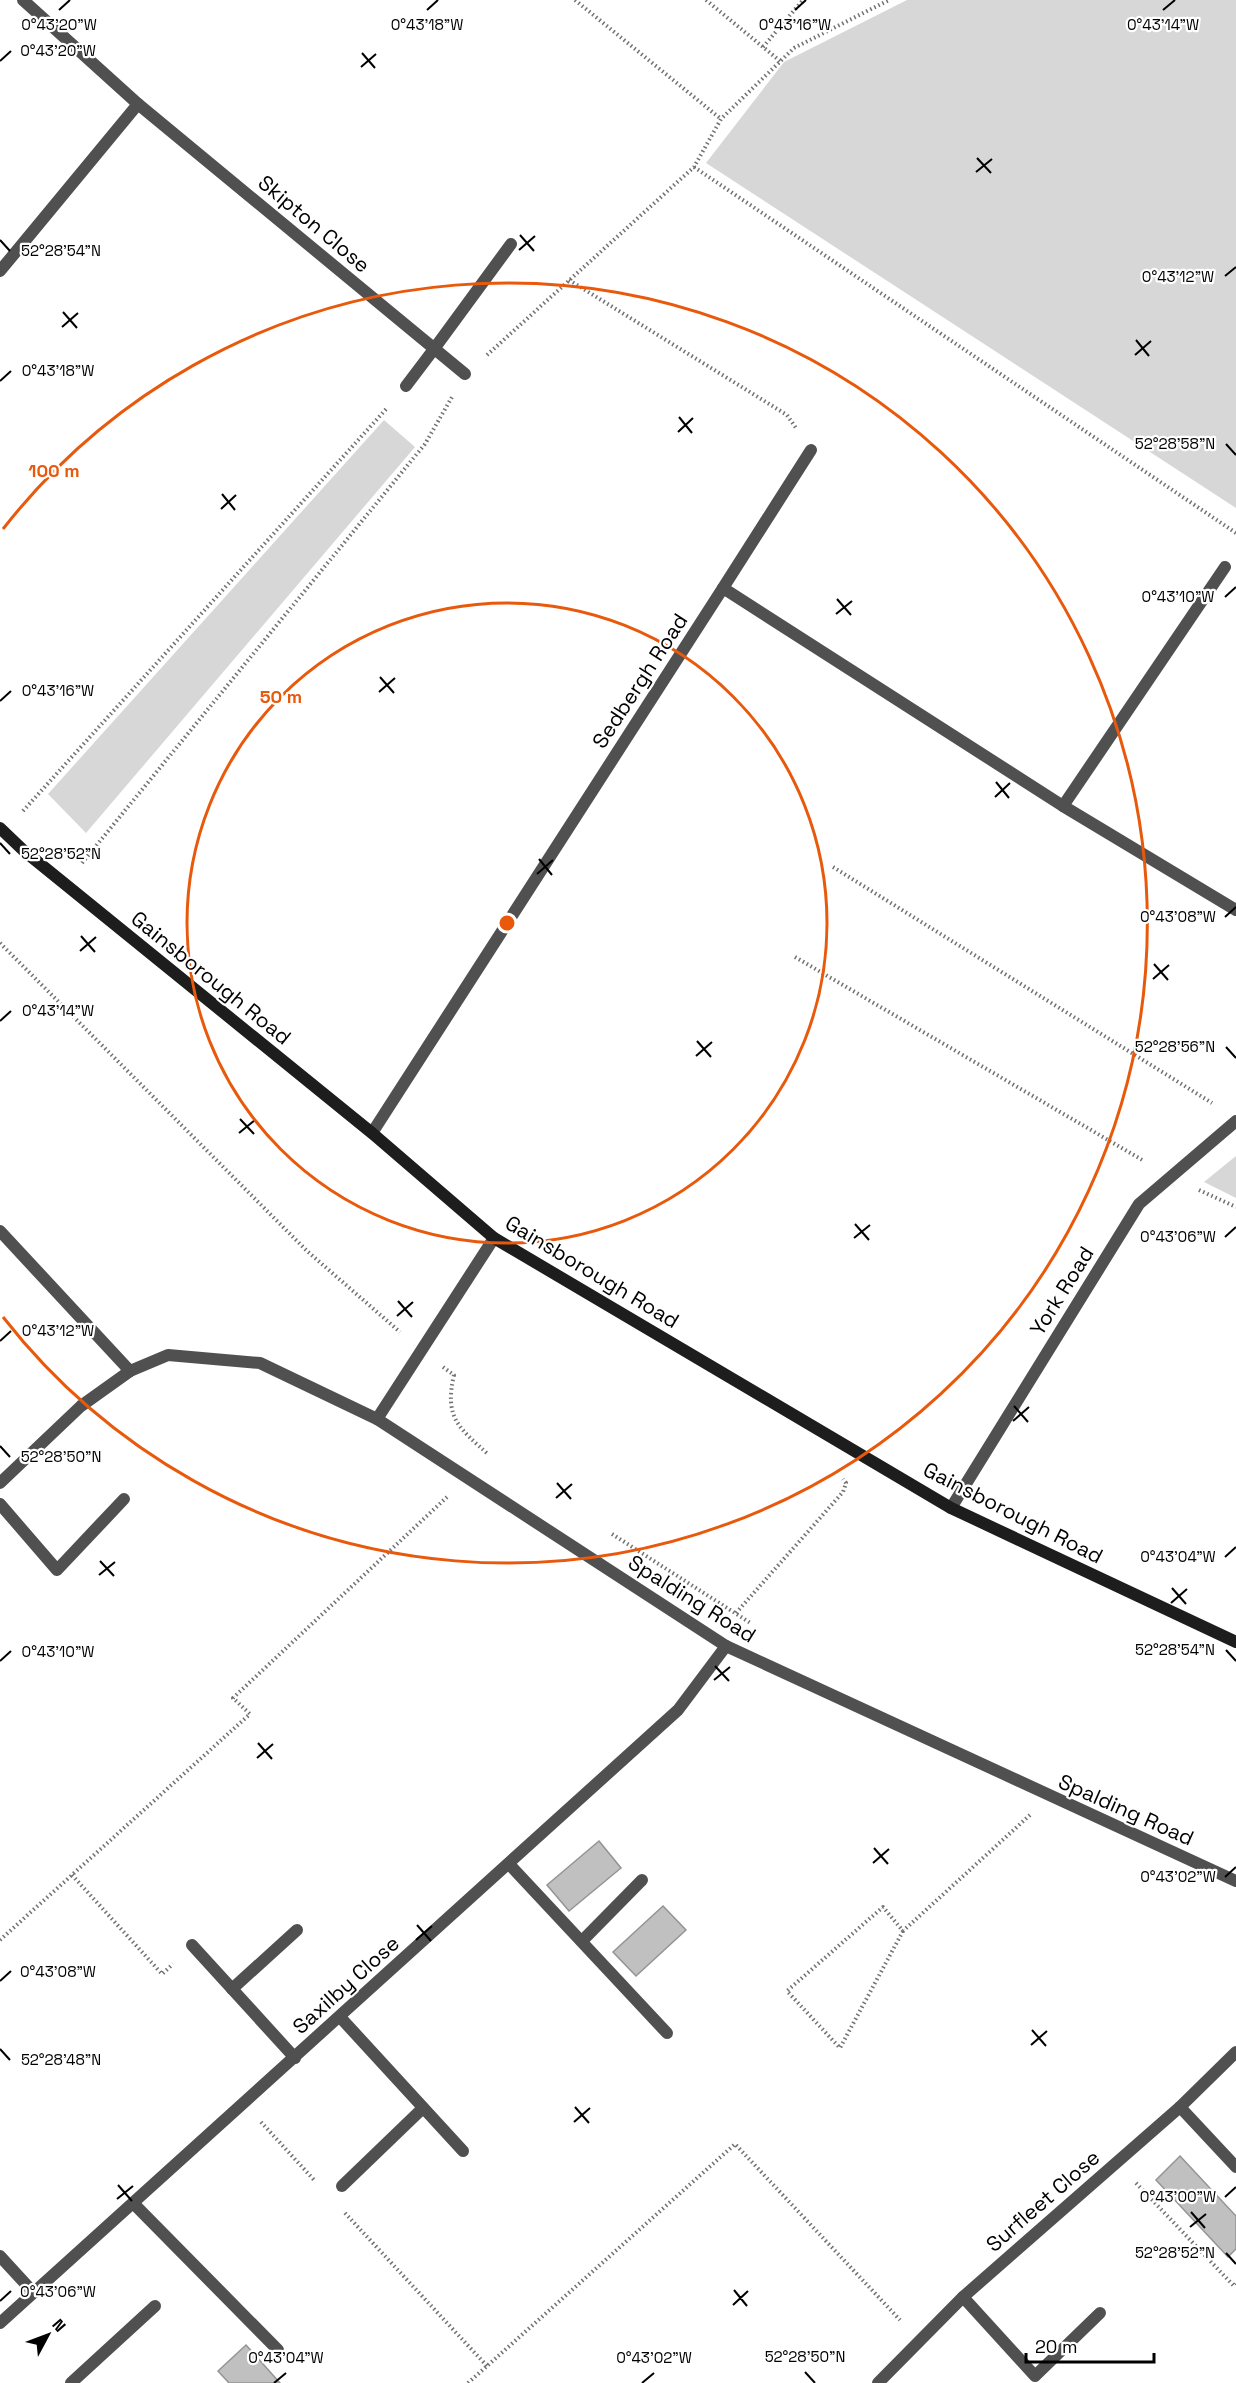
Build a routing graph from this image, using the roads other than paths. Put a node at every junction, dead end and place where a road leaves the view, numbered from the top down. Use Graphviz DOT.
graph roads {
  1 [pos="22,0"];
  2 [pos="138,104"];
  3 [pos="511,244"];
  4 [pos="0,270"];
  5 [pos="434,349"];
  6 [pos="465,374"];
  7 [pos="406,386"];
  8 [pos="811,450"];
  9 [pos="1225,567"];
  10 [pos="723,588"];
  11 [pos="1063,806"];
  12 [pos="2,830"];
  13 [pos="1236,910"];
  14 [pos="1236,1121"];
  15 [pos="372,1133"];
  16 [pos="0,1231"];
  17 [pos="494,1238"];
  18 [pos="130,1371"];
  19 [pos="377,1419"];
  20 [pos="0,1483"];
  21 [pos="124,1498"];
  22 [pos="0,1504"];
  23 [pos="951,1508"];
  24 [pos="1236,1642"];
  25 [pos="726,1646"];
  26 [pos="509,1864"];
  27 [pos="642,1880"];
  28 [pos="1236,1881"];
  29 [pos="297,1930"];
  30 [pos="582,1941"];
  31 [pos="192,1945"];
  32 [pos="232,1989"];
  33 [pos="340,2017"];
  34 [pos="667,2033"];
  35 [pos="1236,2052"];
  36 [pos="295,2058"];
  37 [pos="1180,2107"];
  38 [pos="423,2108"];
  39 [pos="463,2151"];
  40 [pos="1236,2167"];
  41 [pos="342,2186"];
  42 [pos="134,2204"];
  43 [pos="0,2256"];
  44 [pos="33,2292"];
  45 [pos="963,2296"];
  46 [pos="155,2306"];
  47 [pos="1100,2313"];
  48 [pos="0,2323"];
  49 [pos="278,2350"];
  50 [pos="71,2383"];
  51 [pos="878,2383"];
  1 -- 2 [label="street, Skipton Close"];
  2 -- 4 [label="street"];
  2 -- 5 [label="street, Skipton Close"];
  3 -- 5 [label="street"];
  5 -- 6 [label="street, Skipton Close"];
  5 -- 7 [label="street"];
  8 -- 10 [label="street, Sedbergh Road"];
  9 -- 11 [label="street"];
  10 -- 11 [label="street"];
  10 -- 15 [label="street, Sedbergh Road"];
  11 -- 13 [label="street"];
  12 -- 15 [label="street, Gainsborough Road"];
  14 -- 23 [label="street, York Road"];
  15 -- 17 [label="street, Gainsborough Road"];
  16 -- 18 [label="street"];
  17 -- 19 [label="street"];
  17 -- 23 [label="street, Gainsborough Road"];
  18 -- 19 [label="street, Spalding Road"];
  18 -- 20 [label="street, Spalding Road"];
  19 -- 25 [label="street, Spalding Road"];
  21 -- 22 [label="street"];
  23 -- 24 [label="street, Gainsborough Road"];
  25 -- 26 [label="street, Saxilby Close"];
  25 -- 28 [label="street, Spalding Road"];
  26 -- 30 [label="street"];
  26 -- 33 [label="street, Saxilby Close"];
  27 -- 30 [label="street"];
  29 -- 32 [label="street"];
  30 -- 34 [label="street"];
  31 -- 32 [label="street"];
  32 -- 36 [label="street"];
  33 -- 36 [label="street, Saxilby Close"];
  33 -- 38 [label="street"];
  35 -- 37 [label="street, Surfleet Close"];
  36 -- 42 [label="street, Saxilby Close"];
  37 -- 40 [label="street"];
  37 -- 45 [label="street, Surfleet Close"];
  38 -- 39 [label="street"];
  38 -- 41 [label="street"];
  42 -- 44 [label="street, Saxilby Close"];
  42 -- 49 [label="street"];
  43 -- 44 [label="street"];
  44 -- 48 [label="street, Saxilby Close"];
  45 -- 47 [label="street"];
  45 -- 51 [label="street, Surfleet Close"];
  46 -- 50 [label="street"];
}
